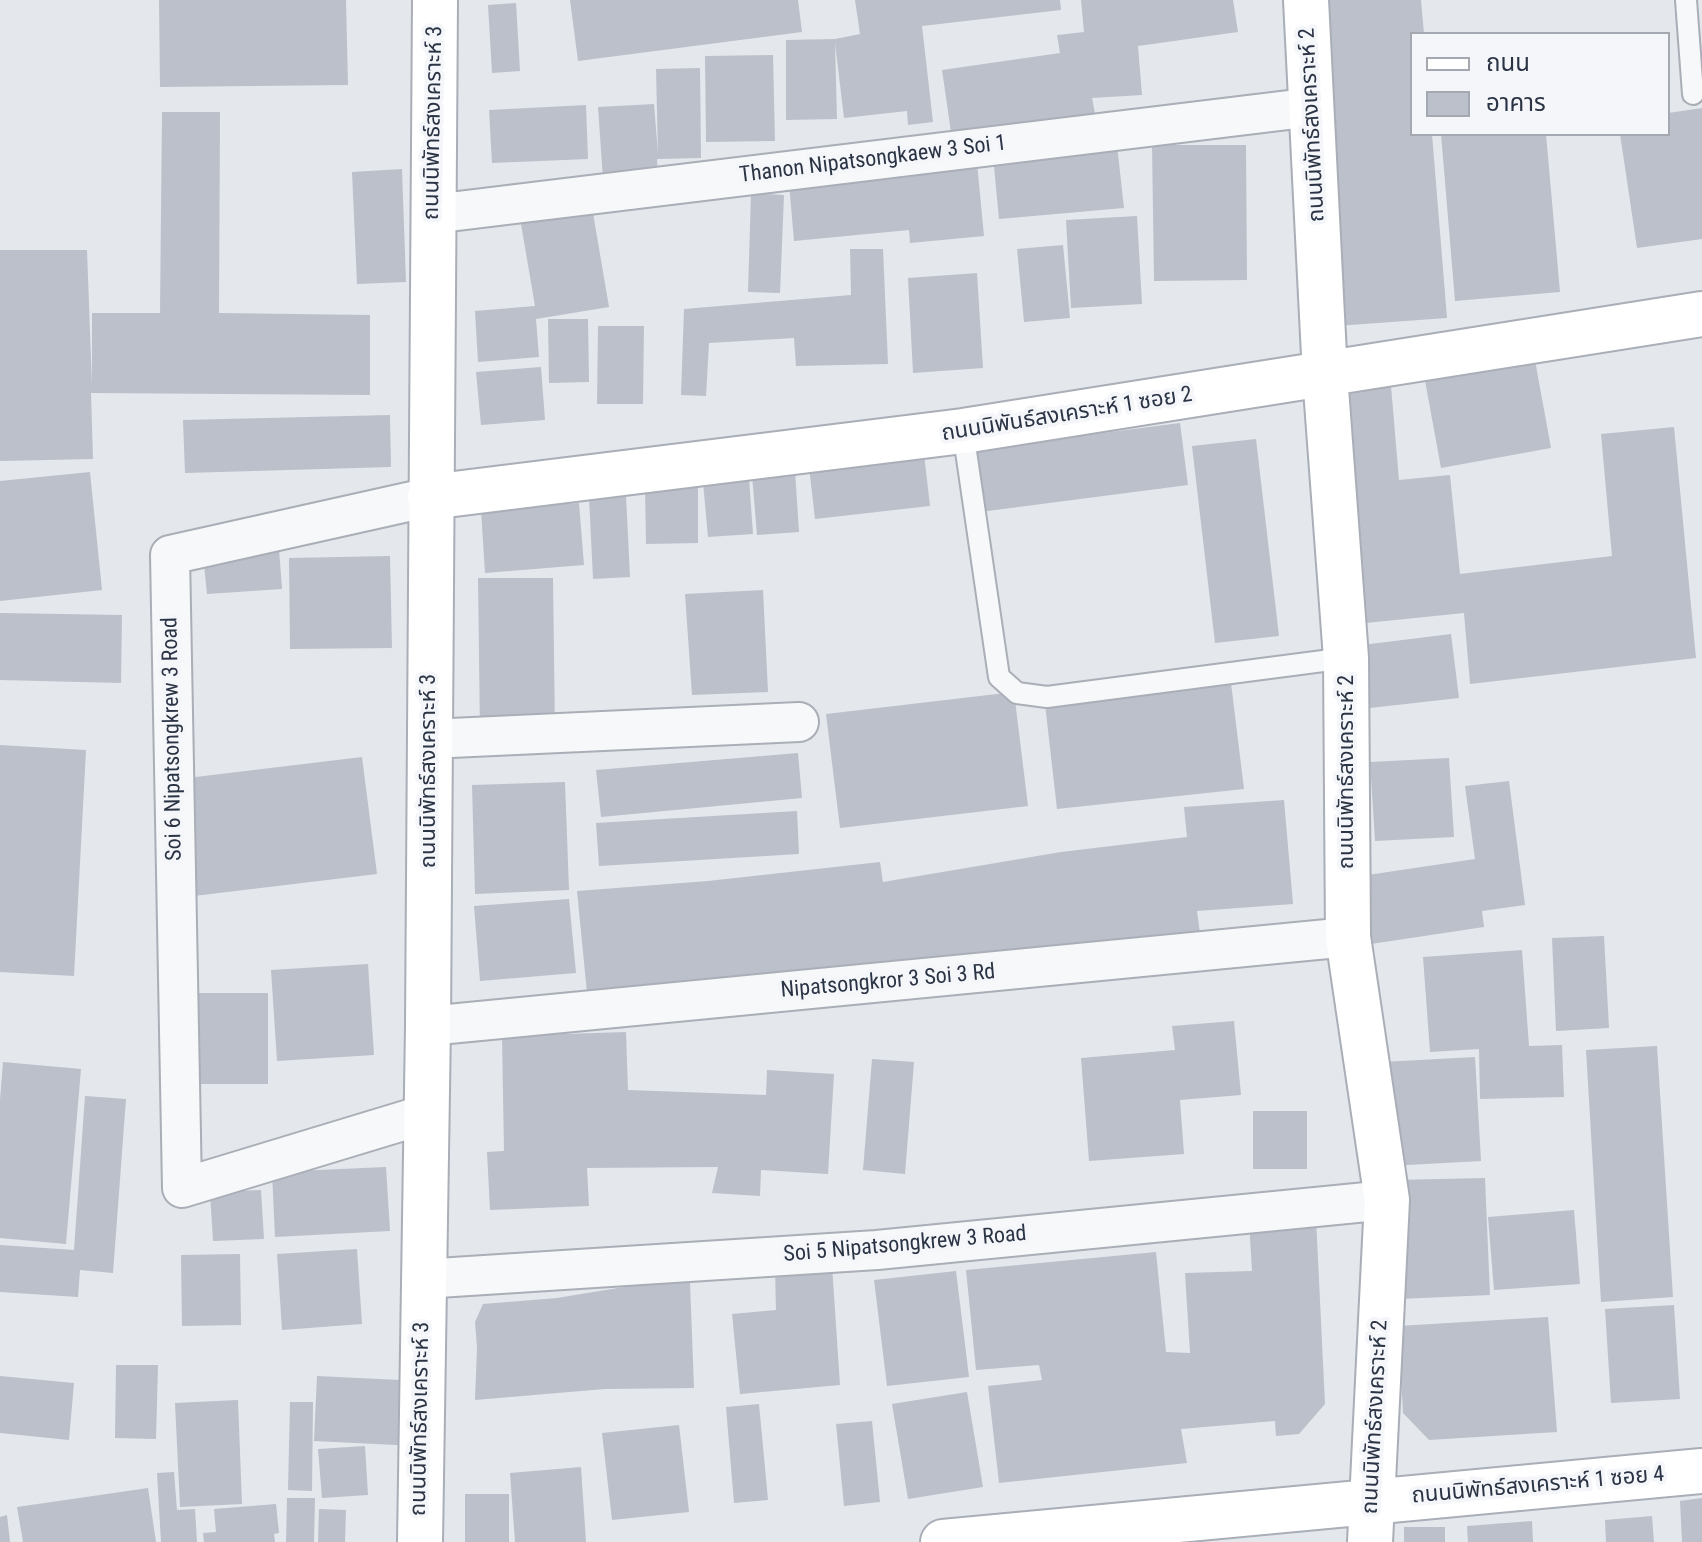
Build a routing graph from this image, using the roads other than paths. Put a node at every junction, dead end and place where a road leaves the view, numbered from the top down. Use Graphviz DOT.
graph roads {
  1 [pos="435,0"];
  2 [pos="1306,0"];
  3 [pos="1686,0"];
  4 [pos="1693,94"];
  5 [pos="1313,107"];
  6 [pos="433,214"];
  7 [pos="1702,314"];
  8 [pos="1325,375"];
  9 [pos="963,431"];
  10 [pos="430,497"];
  11 [pos="1346,658"];
  12 [pos="799,722"];
  13 [pos="429,739"];
  14 [pos="1348,937"];
  15 [pos="428,1026"];
  16 [pos="426,1114"];
  17 [pos="1387,1200"];
  18 [pos="422,1279"];
  19 [pos="1702,1471"];
  20 [pos="1370,1521"];
  21 [pos="420,1542"];
  22 [pos="943,1542"];
  1 -- 6 [label="street, ถนนนิพัทธ์สงเคราะห์ 3"];
  2 -- 5 [label="street, ถนนนิพัทธ์สงเคราะห์ 2"];
  3 -- 4 [label="lane"];
  5 -- 6 [label="street, Thanon Nipatsongkaew 3 Soi 1"];
  5 -- 8 [label="street, ถนนนิพัทธ์สงเคราะห์ 2"];
  6 -- 10 [label="street, ถนนนิพัทธ์สงเคราะห์ 3"];
  7 -- 8 [label="street, ถนนนิพันธ์สงเคราะห์ 1 ซอย 2"];
  8 -- 9 [label="street, ถนนนิพันธ์สงเคราะห์ 1 ซอย 2"];
  8 -- 11 [label="street, ถนนนิพัทธ์สงเคราะห์ 2"];
  9 -- 10 [label="street, ถนนนิพันธ์สงเคราะห์ 1 ซอย 2"];
  9 -- 11 [label="lane"];
  10 -- 13 [label="street, ถนนนิพัทธ์สงเคราะห์ 3"];
  10 -- 16 [label="street, Soi 6 Nipatsongkrew 3 Road"];
  11 -- 14 [label="street, ถนนนิพัทธ์สงเคราะห์ 2"];
  12 -- 13 [label="street"];
  13 -- 15 [label="street, ถนนนิพัทธ์สงเคราะห์ 3"];
  14 -- 15 [label="street, Nipatsongkror 3 Soi 3 Rd"];
  14 -- 17 [label="street, ถนนนิพัทธ์สงเคราะห์ 2"];
  15 -- 16 [label="street, ถนนนิพัทธ์สงเคราะห์ 3"];
  16 -- 18 [label="street, ถนนนิพัทธ์สงเคราะห์ 3"];
  17 -- 18 [label="street, Soi 5 Nipatsongkrew 3 Road"];
  17 -- 20 [label="street, ถนนนิพัทธ์สงเคราะห์ 2"];
  18 -- 21 [label="street, ถนนนิพัทธ์สงเคราะห์ 3"];
  19 -- 20 [label="street, ถนนนิพัทธ์สงเคราะห์ 1 ซอย 4"];
  20 -- 22 [label="street, ถนนนิพัทธ์สงเคราะห์ 1 ซอย 4"];
}
